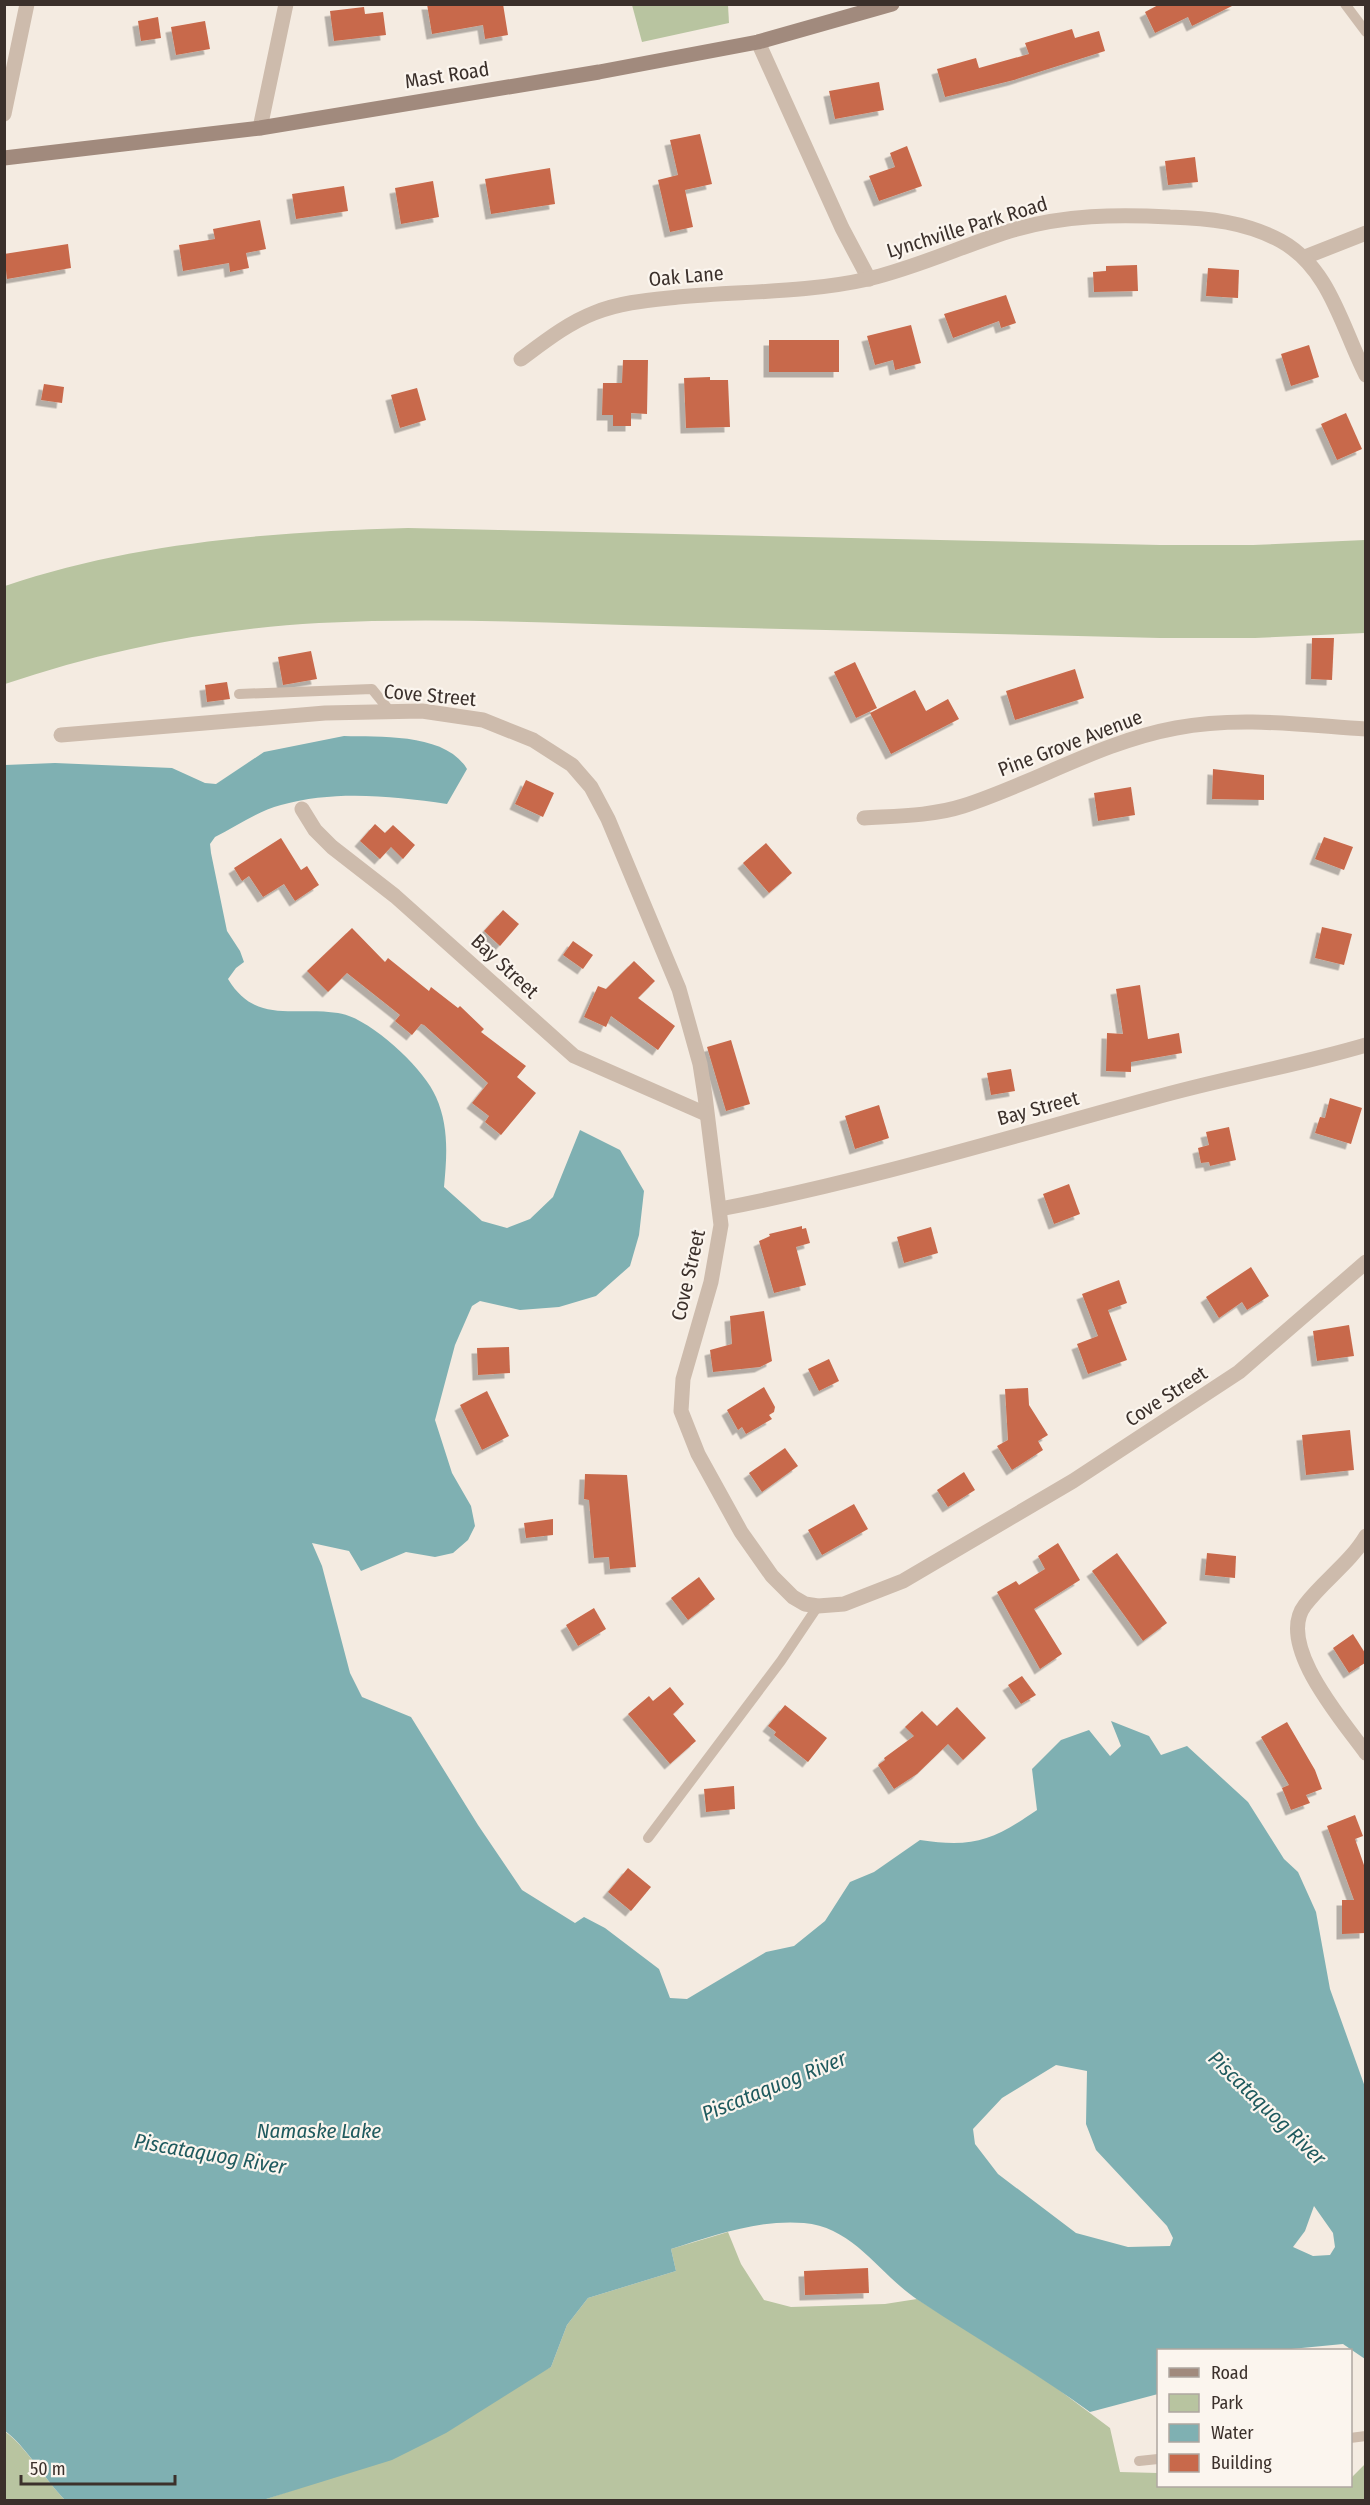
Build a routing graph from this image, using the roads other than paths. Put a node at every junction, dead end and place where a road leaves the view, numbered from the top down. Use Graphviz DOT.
graph roads {
  1 [pos="27,4"];
  2 [pos="286,4"];
  3 [pos="892,4"];
  4 [pos="1345,4"];
  5 [pos="1365,32"];
  6 [pos="758,42"];
  7 [pos="4,114"];
  8 [pos="260,128"];
  9 [pos="4,158"];
  10 [pos="1365,233"];
  11 [pos="1305,257"];
  12 [pos="869,279"];
  13 [pos="521,359"];
  14 [pos="1365,375"];
  15 [pos="239,694"];
  16 [pos="389,710"];
  17 [pos="1365,729"];
  18 [pos="61,735"];
  19 [pos="302,809"];
  20 [pos="864,818"];
  21 [pos="1365,1045"];
  22 [pos="706,1114"];
  23 [pos="720,1209"];
  24 [pos="1365,1262"];
  25 [pos="1365,1536"];
  26 [pos="818,1606"];
  27 [pos="1365,1753"];
  28 [pos="648,1839"];
  29 [pos="1157,2459"];
  30 [pos="1139,2461"];
  1 -- 7 [label="street"];
  2 -- 8 [label="street"];
  3 -- 6 [label="main road, Mast Road"];
  4 -- 5 [label="lane"];
  6 -- 8 [label="main road, Mast Road"];
  6 -- 12 [label="street, Lynchville Park Road"];
  8 -- 9 [label="main road, Mast Road"];
  10 -- 11 [label="street"];
  11 -- 12 [label="street, Lynchville Park Road"];
  11 -- 14 [label="street, Lynchville Park Road"];
  12 -- 13 [label="street, Oak Lane"];
  15 -- 16 [label="lane"];
  16 -- 18 [label="street, Cove Street"];
  16 -- 22 [label="street, Cove Street"];
  17 -- 20 [label="street, Pine Grove Avenue"];
  19 -- 22 [label="street, Bay Street"];
  21 -- 23 [label="street, Bay Street"];
  22 -- 23 [label="street, Cove Street"];
  23 -- 26 [label="street, Cove Street"];
  24 -- 26 [label="street, Cove Street"];
  25 -- 27 [label="street"];
  26 -- 28 [label="lane"];
  29 -- 30 [label="lane"];
}
